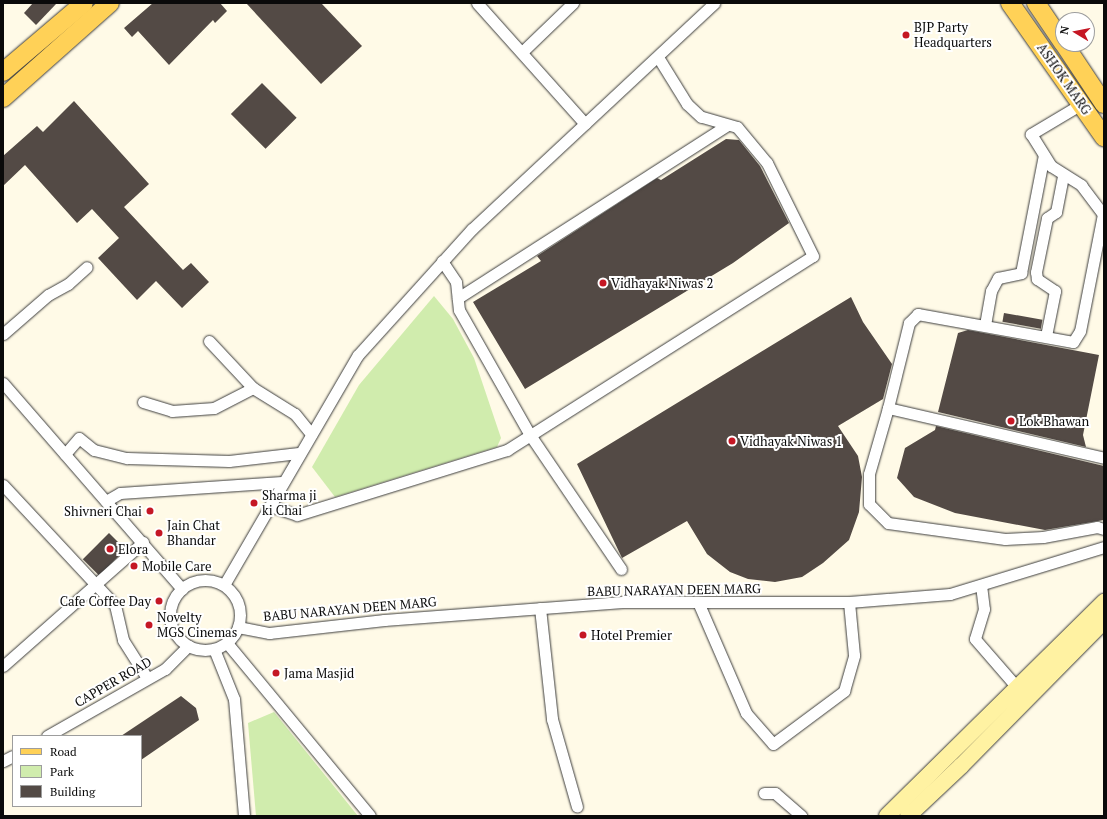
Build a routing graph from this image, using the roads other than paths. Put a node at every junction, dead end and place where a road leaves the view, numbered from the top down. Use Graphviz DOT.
graph roads {
  1 [pos="84,3"];
  2 [pos="110,3"];
  3 [pos="477,3"];
  4 [pos="573,3"];
  5 [pos="714,3"];
  6 [pos="1010,3"];
  7 [pos="1036,3"];
  8 [pos="1055,32"];
  9 [pos="522,52"];
  10 [pos="1067,52"];
  11 [pos="658,57"];
  12 [pos="3,72"];
  13 [pos="5,92"];
  14 [pos="1095,101"];
  15 [pos="585,124"];
  16 [pos="727,125"];
  17 [pos="1104,137"];
  18 [pos="1044,155"];
  19 [pos="1063,175"];
  20 [pos="442,261"];
  21 [pos="87,266"];
  22 [pos="458,298"];
  23 [pos="985,325"];
  24 [pos="3,334"];
  25 [pos="1046,336"];
  26 [pos="209,341"];
  27 [pos="3,383"];
  28 [pos="253,388"];
  29 [pos="143,402"];
  30 [pos="888,408"];
  31 [pos="311,434"];
  32 [pos="530,435"];
  33 [pos="299,453"];
  34 [pos="66,454"];
  35 [pos="1104,458"];
  36 [pos="282,482"];
  37 [pos="3,485"];
  38 [pos="106,501"];
  39 [pos="270,506"];
  40 [pos="1104,529"];
  41 [pos="143,542"];
  42 [pos="1104,547"];
  43 [pos="621,569"];
  44 [pos="95,584"];
  45 [pos="224,585"];
  46 [pos="981,585"];
  47 [pos="182,589"];
  48 [pos="698,602"];
  49 [pos="849,602"];
  50 [pos="1104,602"];
  51 [pos="540,608"];
  52 [pos="1104,621"];
  53 [pos="238,627"];
  54 [pos="227,643"];
  55 [pos="188,646"];
  56 [pos="214,649"];
  57 [pos="3,666"];
  58 [pos="147,678"];
  59 [pos="1023,694"];
  60 [pos="49,735"];
  61 [pos="12,756"];
  62 [pos="3,761"];
  63 [pos="930,785"];
  64 [pos="764,793"];
  65 [pos="577,807"];
  66 [pos="244,816"];
  67 [pos="370,816"];
  68 [pos="801,816"];
  69 [pos="887,816"];
  70 [pos="908,816"];
  1 -- 12 [label="main road"];
  2 -- 13 [label="main road"];
  3 -- 9 [label="street"];
  4 -- 9 [label="street"];
  5 -- 11 [label="street"];
  6 -- 14 [label="main road, ASHOK MARG"];
  7 -- 8 [label="main road, ASHOK MARG"];
  9 -- 15 [label="street"];
  10 -- 14 [label="main road, ASHOK MARG"];
  11 -- 15 [label="street"];
  11 -- 16 [label="street"];
  14 -- 17 [label="main road, ASHOK MARG"];
  14 -- 18 [label="street"];
  15 -- 20 [label="street"];
  16 -- 22 [label="street"];
  16 -- 32 [label="street"];
  18 -- 19 [label="street"];
  18 -- 23 [label="street"];
  19 -- 25 [label="street"];
  19 -- 25 [label="street"];
  20 -- 22 [label="street"];
  20 -- 31 [label="street"];
  21 -- 24 [label="street"];
  22 -- 32 [label="street"];
  23 -- 25 [label="street"];
  23 -- 30 [label="street"];
  26 -- 28 [label="street"];
  27 -- 34 [label="street"];
  28 -- 29 [label="street"];
  28 -- 31 [label="street"];
  30 -- 35 [label="street"];
  30 -- 40 [label="street"];
  31 -- 33 [label="street"];
  32 -- 39 [label="street"];
  32 -- 43 [label="street"];
  33 -- 34 [label="street"];
  33 -- 36 [label="street"];
  34 -- 38 [label="street"];
  36 -- 38 [label="street"];
  36 -- 39 [label="street"];
  37 -- 44 [label="street"];
  38 -- 41 [label="street"];
  39 -- 45 [label="street"];
  41 -- 44 [label="street"];
  41 -- 47 [label="street"];
  42 -- 46 [label="street, BABU NARAYAN DEEN MARG"];
  44 -- 57 [label="street"];
  44 -- 58 [label="street"];
  45 -- 47 [label="street"];
  45 -- 53 [label="street"];
  46 -- 49 [label="street, BABU NARAYAN DEEN MARG"];
  46 -- 59 [label="street"];
  47 -- 55 [label="street"];
  48 -- 49 [label="street, BABU NARAYAN DEEN MARG"];
  48 -- 49 [label="street"];
  48 -- 51 [label="street, BABU NARAYAN DEEN MARG"];
  50 -- 59 [label="street"];
  51 -- 53 [label="street, BABU NARAYAN DEEN MARG"];
  51 -- 65 [label="street"];
  52 -- 59 [label="street"];
  53 -- 54 [label="street"];
  54 -- 56 [label="street"];
  54 -- 67 [label="street"];
  55 -- 56 [label="street"];
  55 -- 58 [label="street, CAPPER ROAD"];
  56 -- 66 [label="street"];
  58 -- 60 [label="street, CAPPER ROAD"];
  59 -- 63 [label="street"];
  61 -- 62 [label="street"];
  63 -- 69 [label="street"];
  63 -- 70 [label="street"];
  64 -- 68 [label="street"];
}
